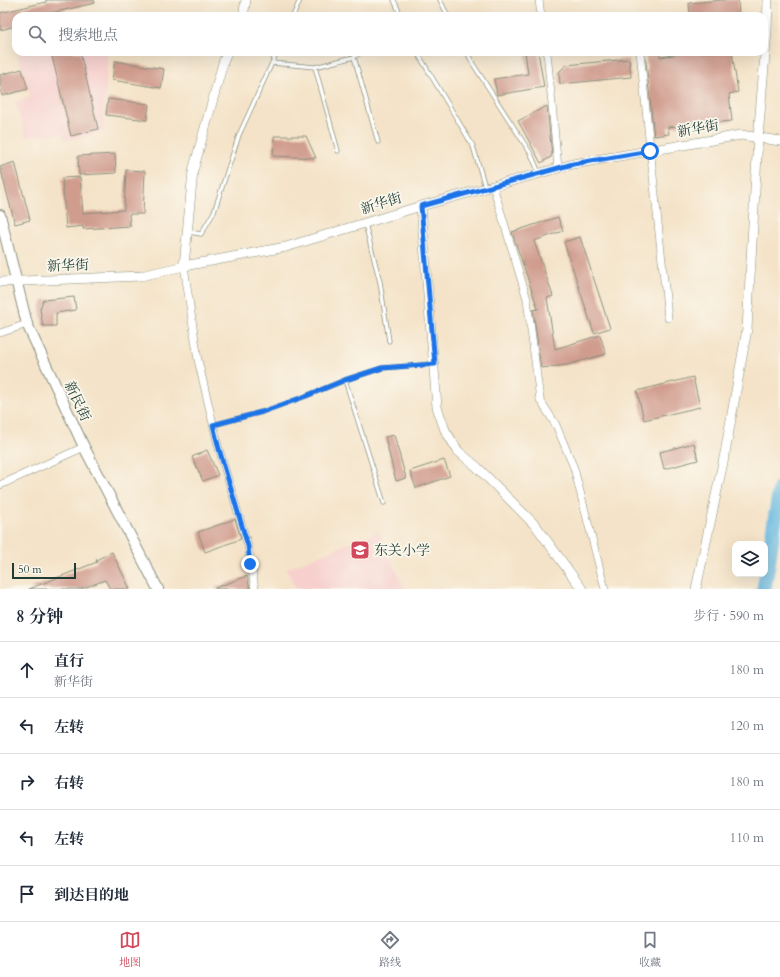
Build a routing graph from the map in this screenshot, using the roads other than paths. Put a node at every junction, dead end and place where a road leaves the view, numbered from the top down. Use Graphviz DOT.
graph roads {
  1 [pos="246,0"];
  2 [pos="300,0"];
  3 [pos="394,0"];
  4 [pos="440,0"];
  5 [pos="539,0"];
  6 [pos="768,0"];
  7 [pos="244,12"];
  8 [pos="295,12"];
  9 [pos="399,12"];
  10 [pos="446,12"];
  11 [pos="540,12"];
  12 [pos="767,12"];
  13 [pos="226,56"];
  14 [pos="275,56"];
  15 [pos="420,56"];
  16 [pos="469,56"];
  17 [pos="547,56"];
  18 [pos="640,56"];
  19 [pos="763,56"];
  20 [pos="354,57"];
  21 [pos="272,63"];
  22 [pos="315,67"];
  23 [pos="758,138"];
  24 [pos="780,141"];
  25 [pos="378,142"];
  26 [pos="338,151"];
  27 [pos="650,151"];
  28 [pos="558,168"];
  29 [pos="540,174"];
  30 [pos="489,187"];
  31 [pos="421,206"];
  32 [pos="0,215"];
  33 [pos="364,223"];
  34 [pos="188,232"];
  35 [pos="184,266"];
  36 [pos="17,281"];
  37 [pos="0,282"];
  38 [pos="668,318"];
  39 [pos="27,324"];
  40 [pos="0,333"];
  41 [pos="388,341"];
  42 [pos="435,364"];
  43 [pos="345,380"];
  44 [pos="213,425"];
  45 [pos="84,447"];
  46 [pos="0,485"];
  47 [pos="384,503"];
  48 [pos="158,589"];
  49 [pos="255,589"];
  50 [pos="582,589"];
  51 [pos="605,589"];
  52 [pos="696,589"];
  1 -- 7 [label="street"];
  2 -- 8 [label="lane"];
  3 -- 9 [label="lane"];
  4 -- 10 [label="lane"];
  5 -- 11 [label="street"];
  6 -- 12 [label="street"];
  13 -- 34 [label="street"];
  14 -- 21 [label="lane"];
  15 -- 30 [label="lane"];
  16 -- 29 [label="lane"];
  17 -- 28 [label="street"];
  18 -- 27 [label="street"];
  19 -- 23 [label="street"];
  20 -- 22 [label="lane"];
  20 -- 25 [label="lane"];
  21 -- 22 [label="lane"];
  21 -- 34 [label="lane"];
  22 -- 26 [label="lane"];
  23 -- 24 [label="street, 新华街"];
  23 -- 27 [label="street, 新华街"];
  23 -- 52 [label="street"];
  27 -- 28 [label="street, 新华街"];
  27 -- 38 [label="street"];
  28 -- 29 [label="street, 新华街"];
  29 -- 30 [label="street, 新华街"];
  30 -- 31 [label="street, 新华街"];
  30 -- 51 [label="street"];
  31 -- 33 [label="street, 新华街"];
  31 -- 42 [label="street"];
  32 -- 36 [label="main road, 新民街"];
  33 -- 35 [label="street, 新华街"];
  33 -- 41 [label="lane"];
  34 -- 35 [label="street"];
  35 -- 36 [label="street, 新华街"];
  35 -- 44 [label="street"];
  36 -- 37 [label="street, 新华街"];
  36 -- 39 [label="main road, 新民街"];
  39 -- 40 [label="street"];
  39 -- 45 [label="main road, 新民街"];
  42 -- 43 [label="lane"];
  42 -- 50 [label="street"];
  43 -- 44 [label="lane"];
  43 -- 47 [label="lane"];
  44 -- 49 [label="street"];
  45 -- 46 [label="street"];
  45 -- 48 [label="main road, 新民街"];
}
